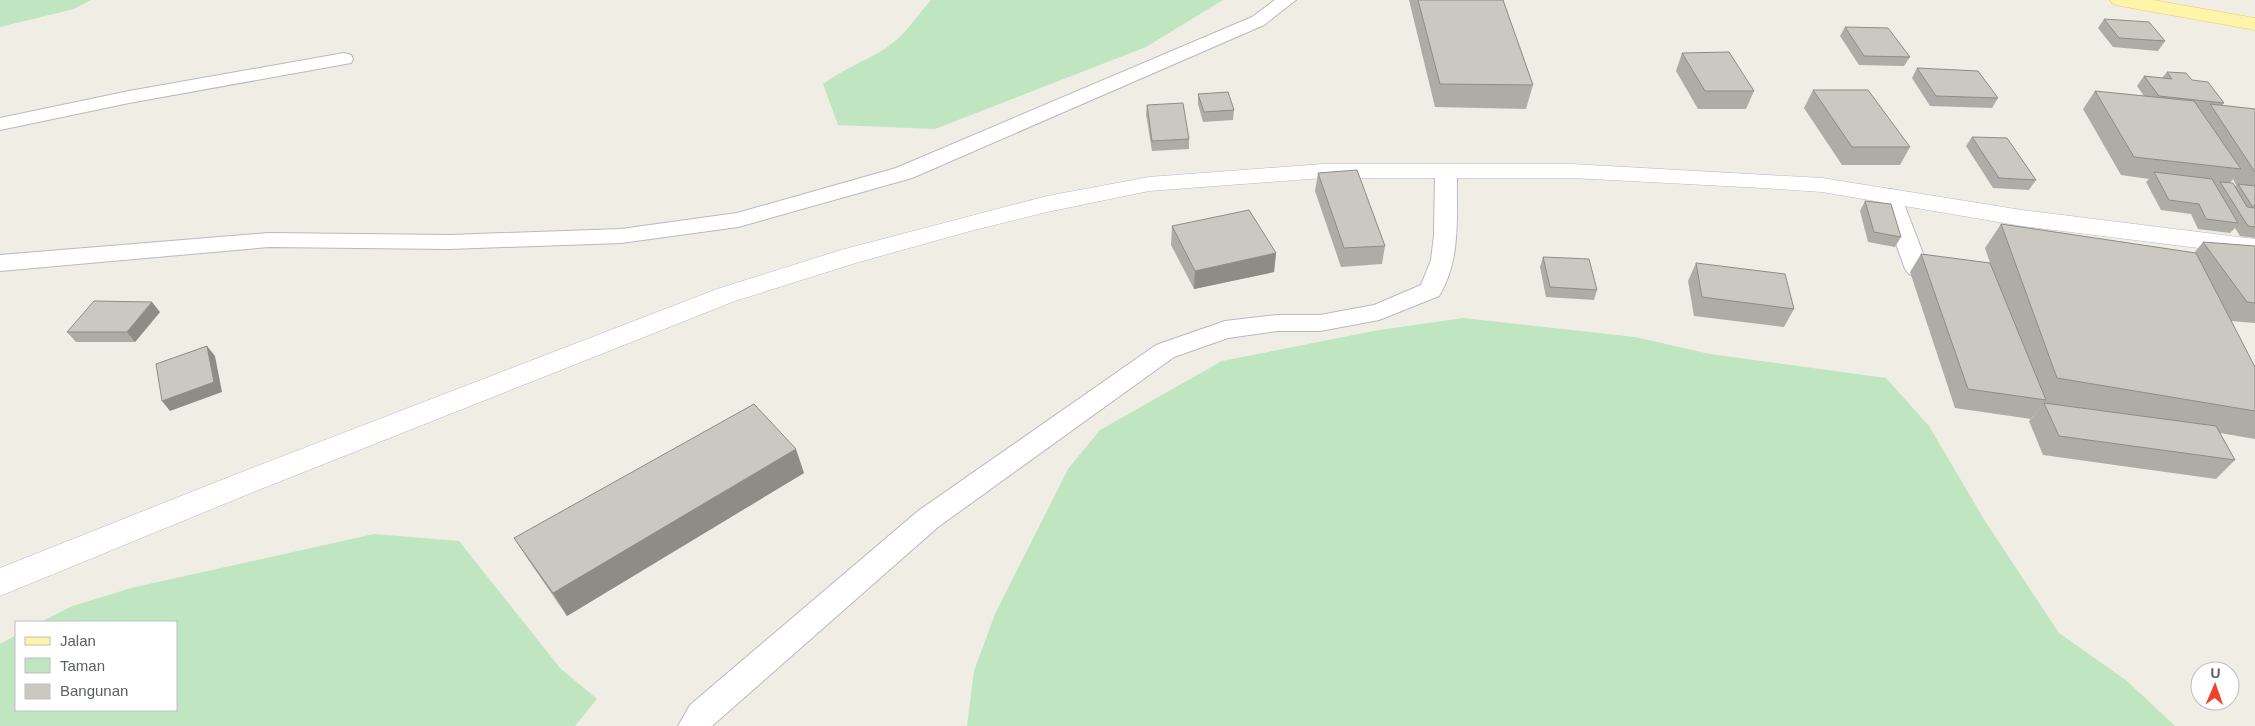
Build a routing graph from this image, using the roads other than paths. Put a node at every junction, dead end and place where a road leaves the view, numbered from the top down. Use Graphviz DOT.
graph roads {
  1 [pos="1287,0"];
  2 [pos="2120,0"];
  3 [pos="2255,24"];
  4 [pos="344,59"];
  5 [pos="0,124"];
  6 [pos="1446,172"];
  7 [pos="1890,196"];
  8 [pos="2255,246"];
  9 [pos="0,263"];
  10 [pos="1917,269"];
  11 [pos="0,582"];
  12 [pos="694,726"];
  1 -- 9 [label="lane"];
  2 -- 3 [label="main road"];
  4 -- 5 [label="lane"];
  6 -- 7 [label="street"];
  6 -- 11 [label="street"];
  6 -- 12 [label="lane"];
  7 -- 8 [label="street"];
  7 -- 10 [label="lane"];
}
